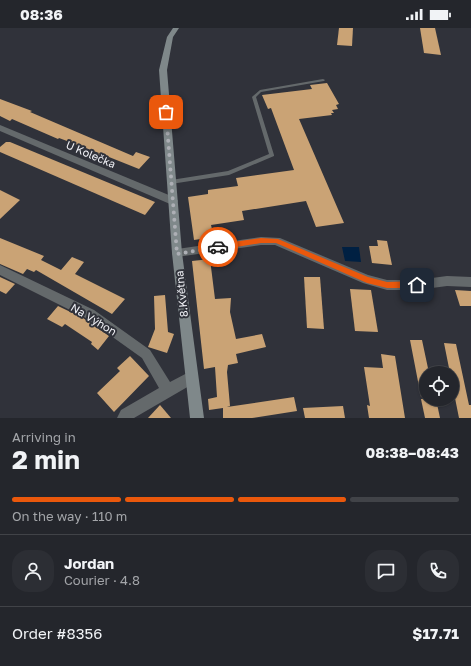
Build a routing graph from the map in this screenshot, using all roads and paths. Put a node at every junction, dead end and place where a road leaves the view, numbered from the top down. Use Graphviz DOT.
graph roads {
  1 [pos="176,28"];
  2 [pos="323,80"];
  3 [pos="0,128"];
  4 [pos="171,182"];
  5 [pos="173,201"];
  6 [pos="177,254"];
  7 [pos="0,270"];
  8 [pos="471,282"];
  9 [pos="191,377"];
  10 [pos="168,391"];
  11 [pos="124,418"];
  12 [pos="197,418"];
  1 -- 4 [label="main road, 8.Května"];
  2 -- 4 [label="lane"];
  3 -- 5 [label="street, U Kolečka"];
  4 -- 5 [label="main road, 8.Května"];
  5 -- 6 [label="main road, 8.Května"];
  6 -- 8 [label="street"];
  6 -- 9 [label="main road, 8.Května"];
  7 -- 10 [label="street, Na Výhon"];
  9 -- 10 [label="street"];
  9 -- 12 [label="main road, 8.Května"];
  10 -- 11 [label="street"];
}
